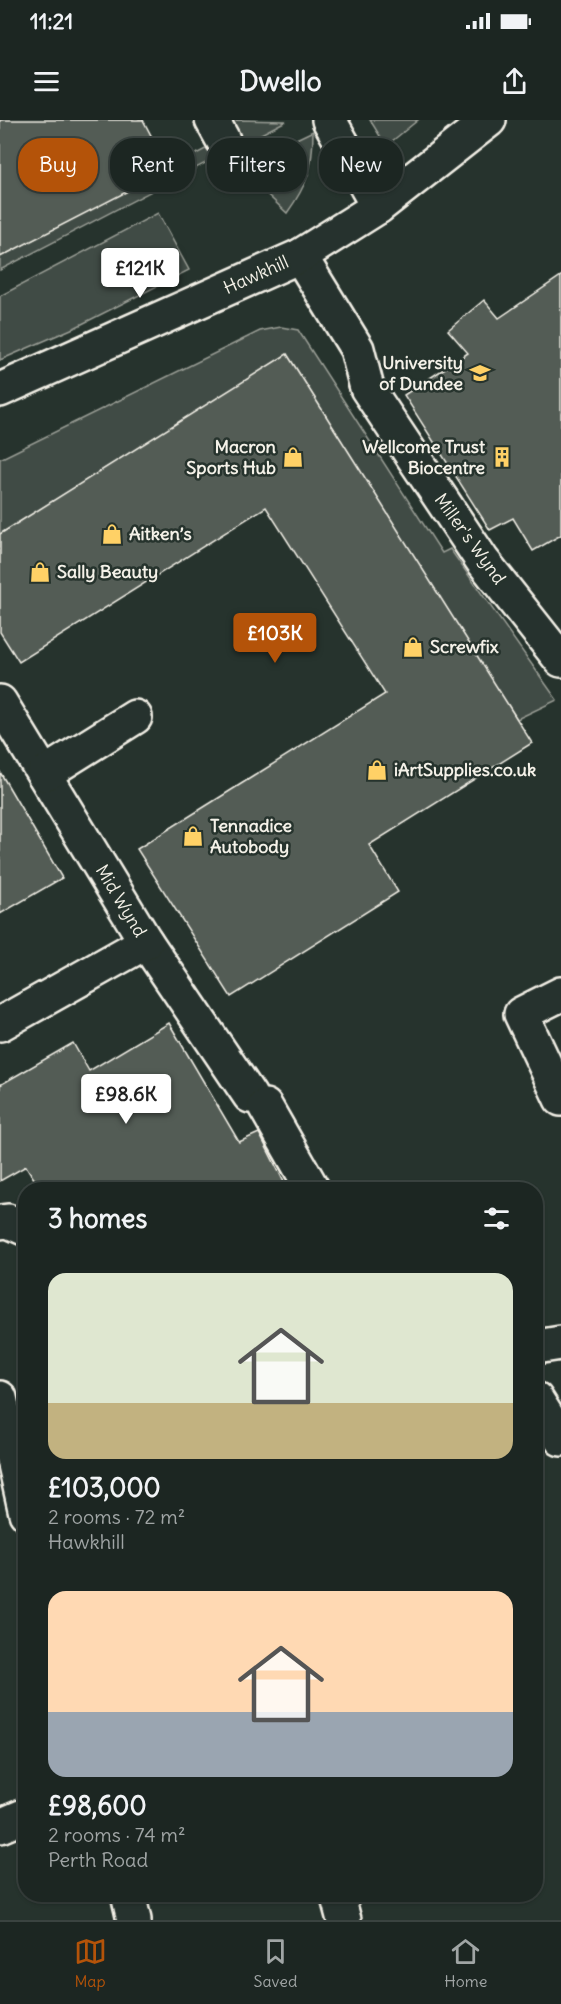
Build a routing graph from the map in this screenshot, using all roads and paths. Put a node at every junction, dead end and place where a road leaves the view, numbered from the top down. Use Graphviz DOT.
graph roads {
  1 [pos="329,120"];
  2 [pos="489,120"];
  3 [pos="378,207"];
  4 [pos="300,256"];
  5 [pos="0,390"];
  6 [pos="561,660"];
  7 [pos="2,708"];
  8 [pos="135,717"];
  9 [pos="44,774"];
  10 [pos="146,942"];
  11 [pos="561,994"];
  12 [pos="0,1024"];
  13 [pos="561,1099"];
  14 [pos="308,1182"];
  15 [pos="0,1222"];
  16 [pos="18,1225"];
  17 [pos="561,1343"];
  18 [pos="543,1346"];
  19 [pos="0,1398"];
  20 [pos="543,1410"];
  21 [pos="11,1429"];
  22 [pos="561,1439"];
  23 [pos="18,1468"];
  24 [pos="18,1818"];
  25 [pos="0,1826"];
  26 [pos="130,1902"];
  27 [pos="339,1902"];
  28 [pos="134,1920"];
  29 [pos="344,1920"];
  1 -- 3 [label="street"];
  2 -- 3 [label="street, Hawkhill"];
  3 -- 4 [label="street, Hawkhill"];
  4 -- 5 [label="street, Hawkhill"];
  4 -- 6 [label="street, Miller's Wynd"];
  7 -- 9 [label="street, Mid Wynd"];
  8 -- 9 [label="street"];
  9 -- 10 [label="street, Mid Wynd"];
  10 -- 12 [label="street"];
  10 -- 14 [label="street, Mid Wynd"];
  11 -- 13 [label="street"];
  15 -- 16 [label="street"];
  17 -- 18 [label="street"];
  19 -- 21 [label="street"];
  20 -- 22 [label="street"];
  21 -- 23 [label="street"];
  24 -- 25 [label="street"];
  26 -- 28 [label="street"];
  27 -- 29 [label="street"];
}
